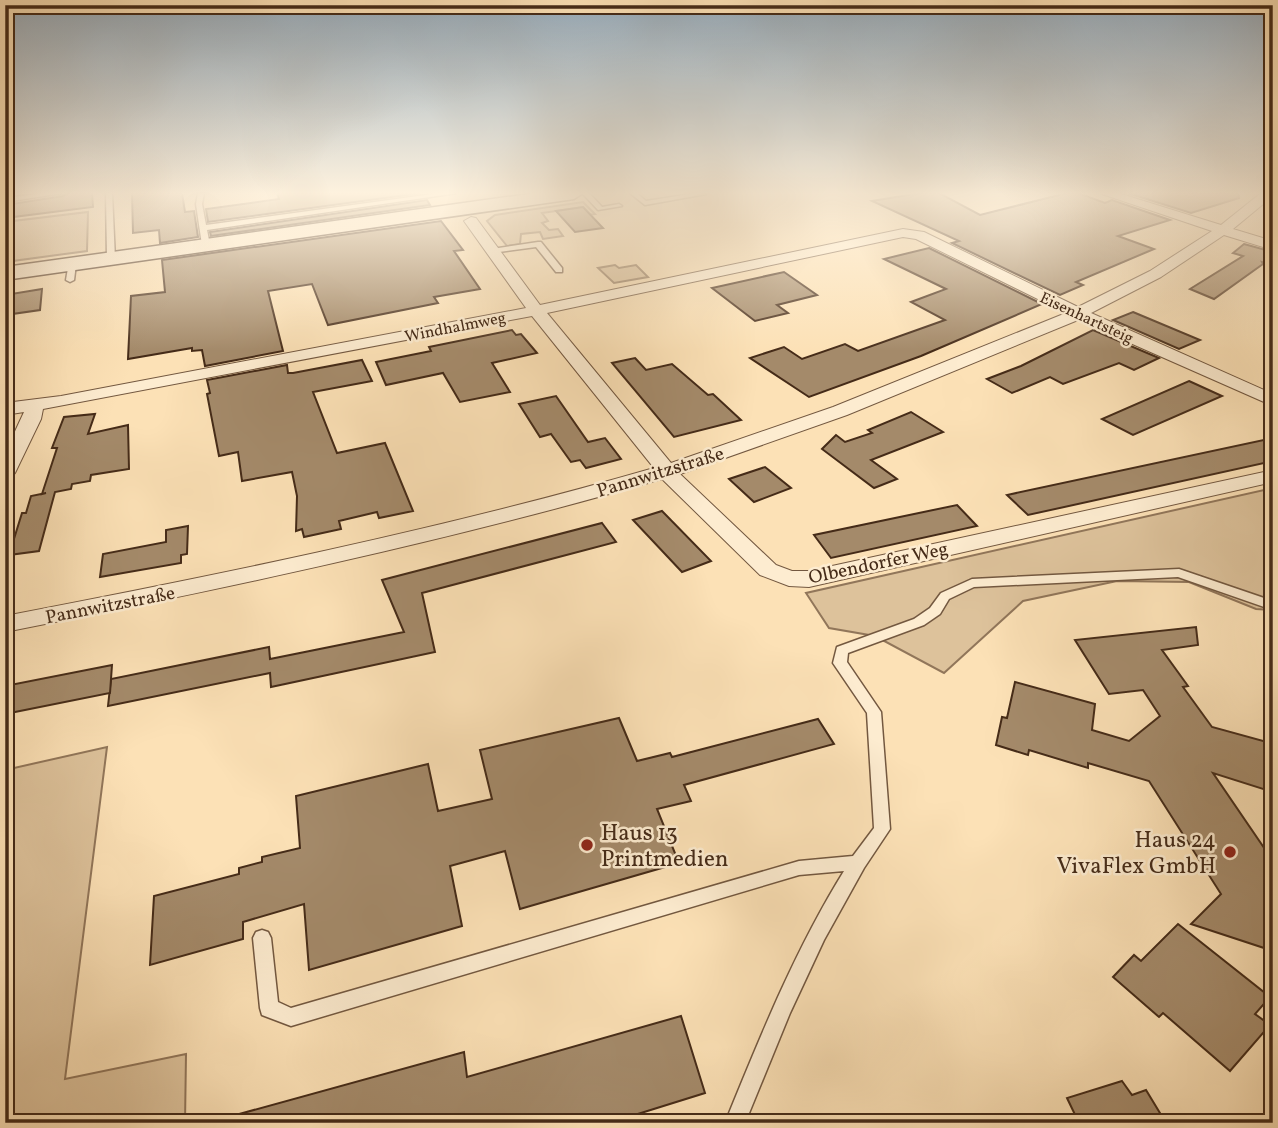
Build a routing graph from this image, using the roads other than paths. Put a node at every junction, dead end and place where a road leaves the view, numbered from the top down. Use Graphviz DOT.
graph roads {
  1 [pos="111,246"];
  2 [pos="166,246"];
  3 [pos="488,246"];
  4 [pos="527,246"];
  5 [pos="539,246"];
  6 [pos="843,246"];
  7 [pos="941,246"];
  8 [pos="1198,246"];
  9 [pos="492,251"];
  10 [pos="111,259"];
  11 [pos="559,270"];
  12 [pos="5,274"];
  13 [pos="536,311"];
  14 [pos="1077,313"];
  15 [pos="1273,401"];
  16 [pos="35,405"];
  17 [pos="5,409"];
  18 [pos="668,471"];
  19 [pos="5,473"];
  20 [pos="1273,476"];
  21 [pos="1273,606"];
  22 [pos="5,624"];
  23 [pos="855,863"];
  24 [pos="262,938"];
  25 [pos="735,1123"];
  1 -- 10 [label="lane"];
  2 -- 10 [label="main road"];
  3 -- 9 [label="street, Olbendorfer Weg"];
  4 -- 9 [label="lane"];
  5 -- 11 [label="lane"];
  6 -- 13 [label="street, Windhalmweg"];
  7 -- 14 [label="street, Eisenhartsteig"];
  8 -- 14 [label="street, Pannwitzstraße"];
  9 -- 13 [label="street, Olbendorfer Weg"];
  10 -- 12 [label="main road"];
  13 -- 16 [label="street, Windhalmweg"];
  13 -- 18 [label="street, Olbendorfer Weg"];
  14 -- 15 [label="street, Eisenhartsteig"];
  14 -- 18 [label="street, Pannwitzstraße"];
  16 -- 17 [label="street, Windhalmweg"];
  16 -- 19 [label="street"];
  18 -- 20 [label="street, Olbendorfer Weg"];
  18 -- 22 [label="street, Pannwitzstraße"];
  21 -- 23 [label="lane"];
  23 -- 24 [label="lane"];
  23 -- 25 [label="lane"];
}
